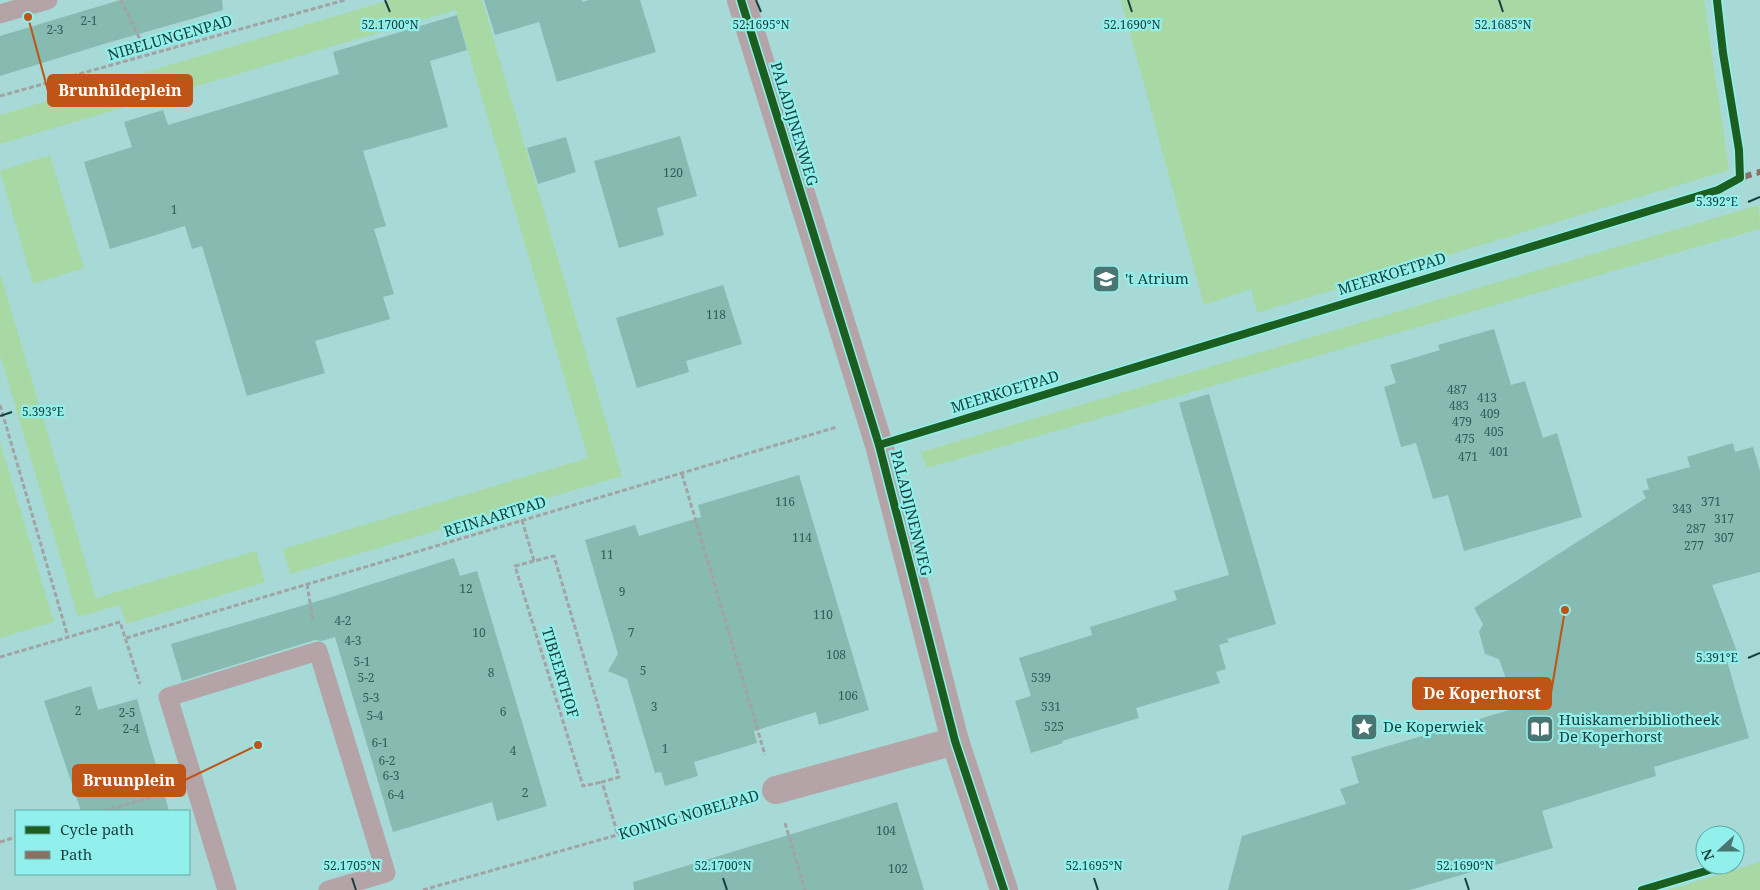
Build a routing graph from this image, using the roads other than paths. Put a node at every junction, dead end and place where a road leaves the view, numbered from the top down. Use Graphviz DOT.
graph roads {
  1 [pos="48,0"];
  2 [pos="741,0"];
  3 [pos="0,14"];
  4 [pos="955,740"];
  5 [pos="776,790"];
  6 [pos="227,890"];
  7 [pos="328,890"];
  8 [pos="1004,890"];
  1 -- 3 [label="lane"];
  2 -- 4 [label="street, PALADIJNENWEG"];
  4 -- 5 [label="street, KONING NOBELPAD"];
  4 -- 8 [label="street, PALADIJNENWEG"];
  6 -- 7 [label="lane"];
}
